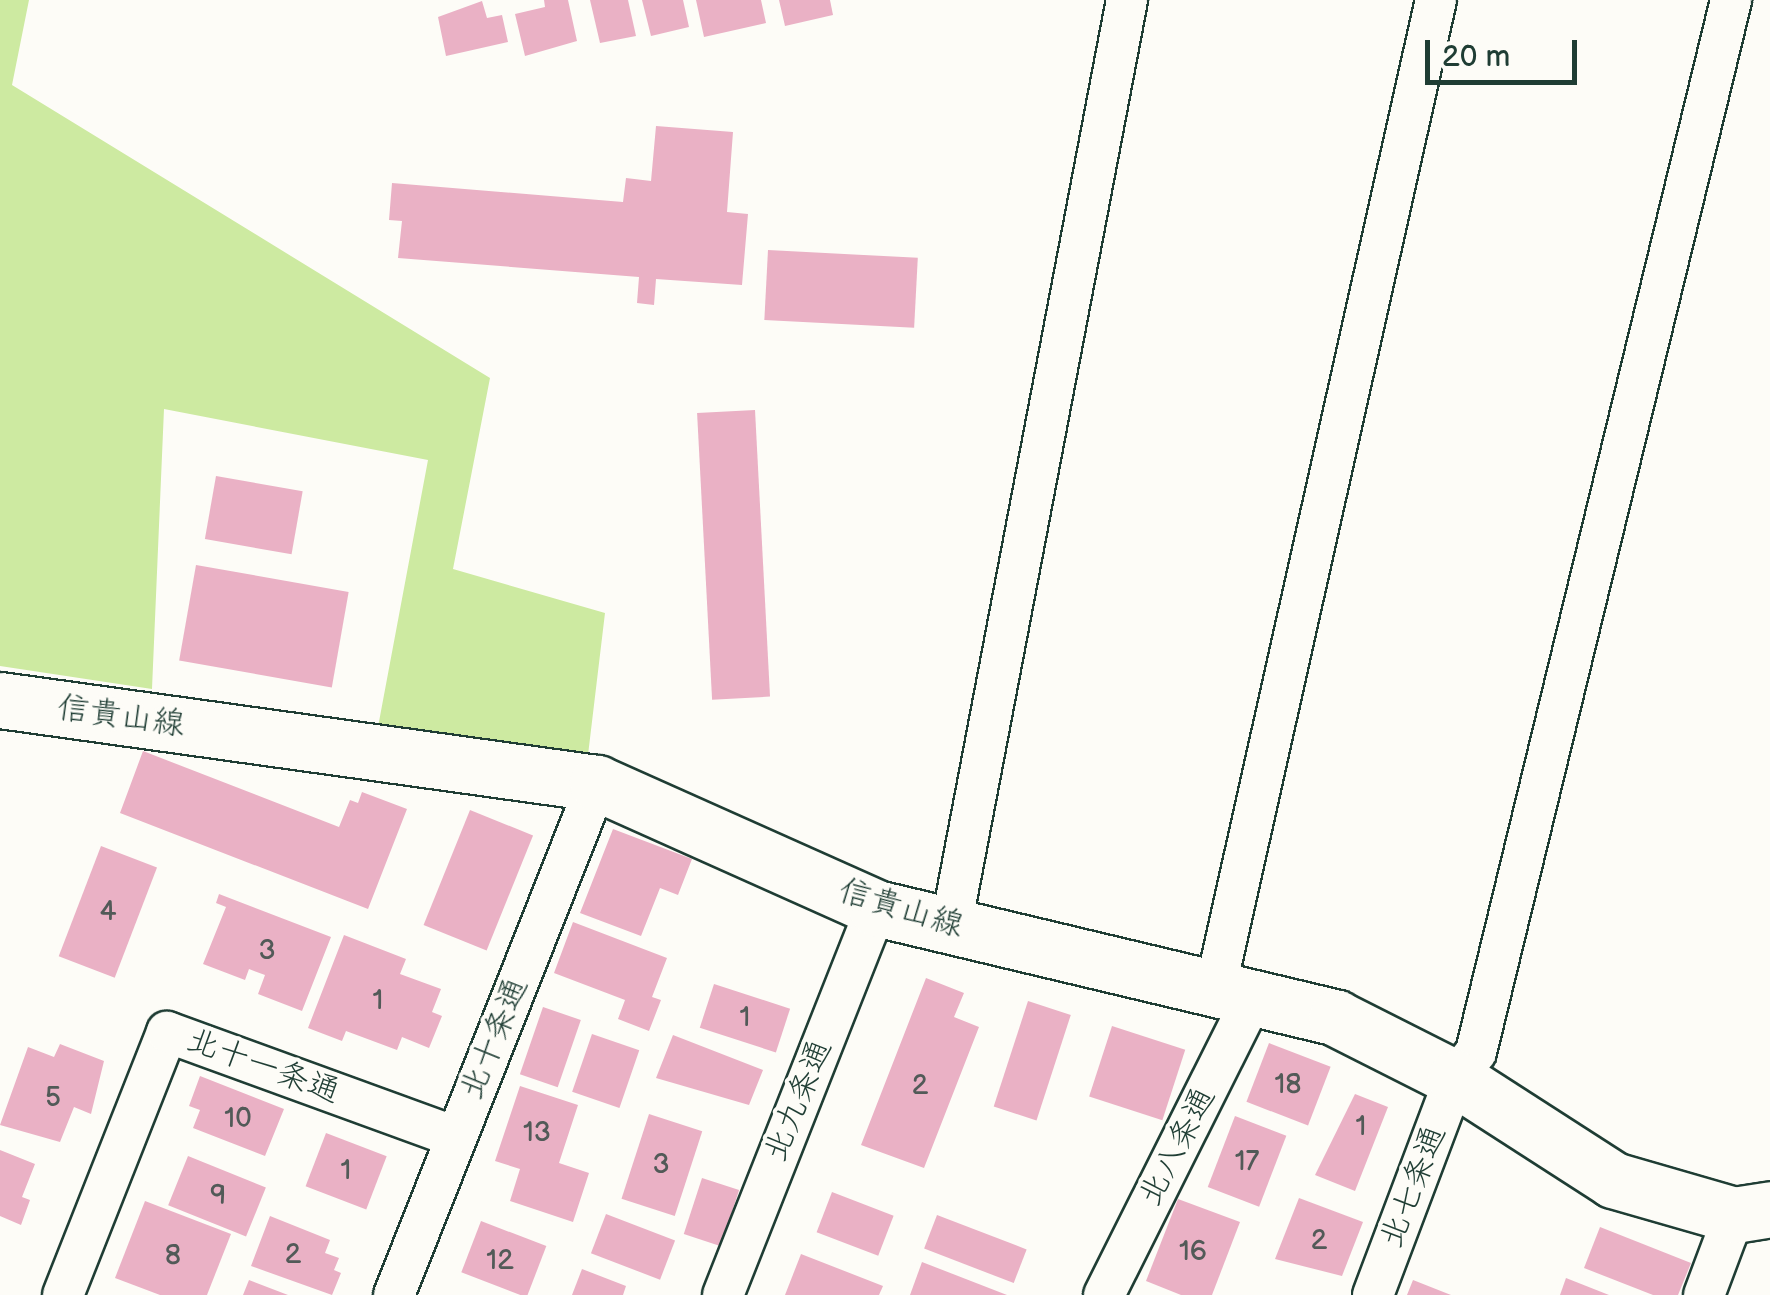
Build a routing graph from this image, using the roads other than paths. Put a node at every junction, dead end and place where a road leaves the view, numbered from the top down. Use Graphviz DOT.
graph roads {
  1 [pos="1093,0"];
  2 [pos="1436,0"];
  3 [pos="1731,0"];
  4 [pos="1121,19"];
  5 [pos="0,700"];
  6 [pos="597,782"];
  7 [pos="876,908"];
  8 [pos="951,926"];
  9 [pos="1233,995"];
  10 [pos="1455,1078"];
  11 [pos="455,1137"];
  12 [pos="1752,1212"];
  13 [pos="63,1295"];
  14 [pos="394,1295"];
  15 [pos="723,1295"];
  16 [pos="1104,1295"];
  17 [pos="1373,1295"];
  18 [pos="1704,1295"];
  1 -- 4 [label="street"];
  2 -- 9 [label="street, 北八条通"];
  3 -- 10 [label="street, 北七条通"];
  4 -- 8 [label="street"];
  5 -- 6 [label="main road, 信貴山線"];
  6 -- 7 [label="main road, 信貴山線"];
  6 -- 11 [label="street, 北十条通"];
  7 -- 8 [label="main road, 信貴山線"];
  7 -- 15 [label="street, 北九条通"];
  8 -- 9 [label="main road, 信貴山線"];
  9 -- 10 [label="main road, 信貴山線"];
  9 -- 16 [label="street, 北八条通"];
  10 -- 12 [label="main road, 信貴山線"];
  10 -- 17 [label="street, 北七条通"];
  11 -- 13 [label="street, 北十一条通"];
  11 -- 14 [label="street, 北十条通"];
  12 -- 18 [label="street"];
}
